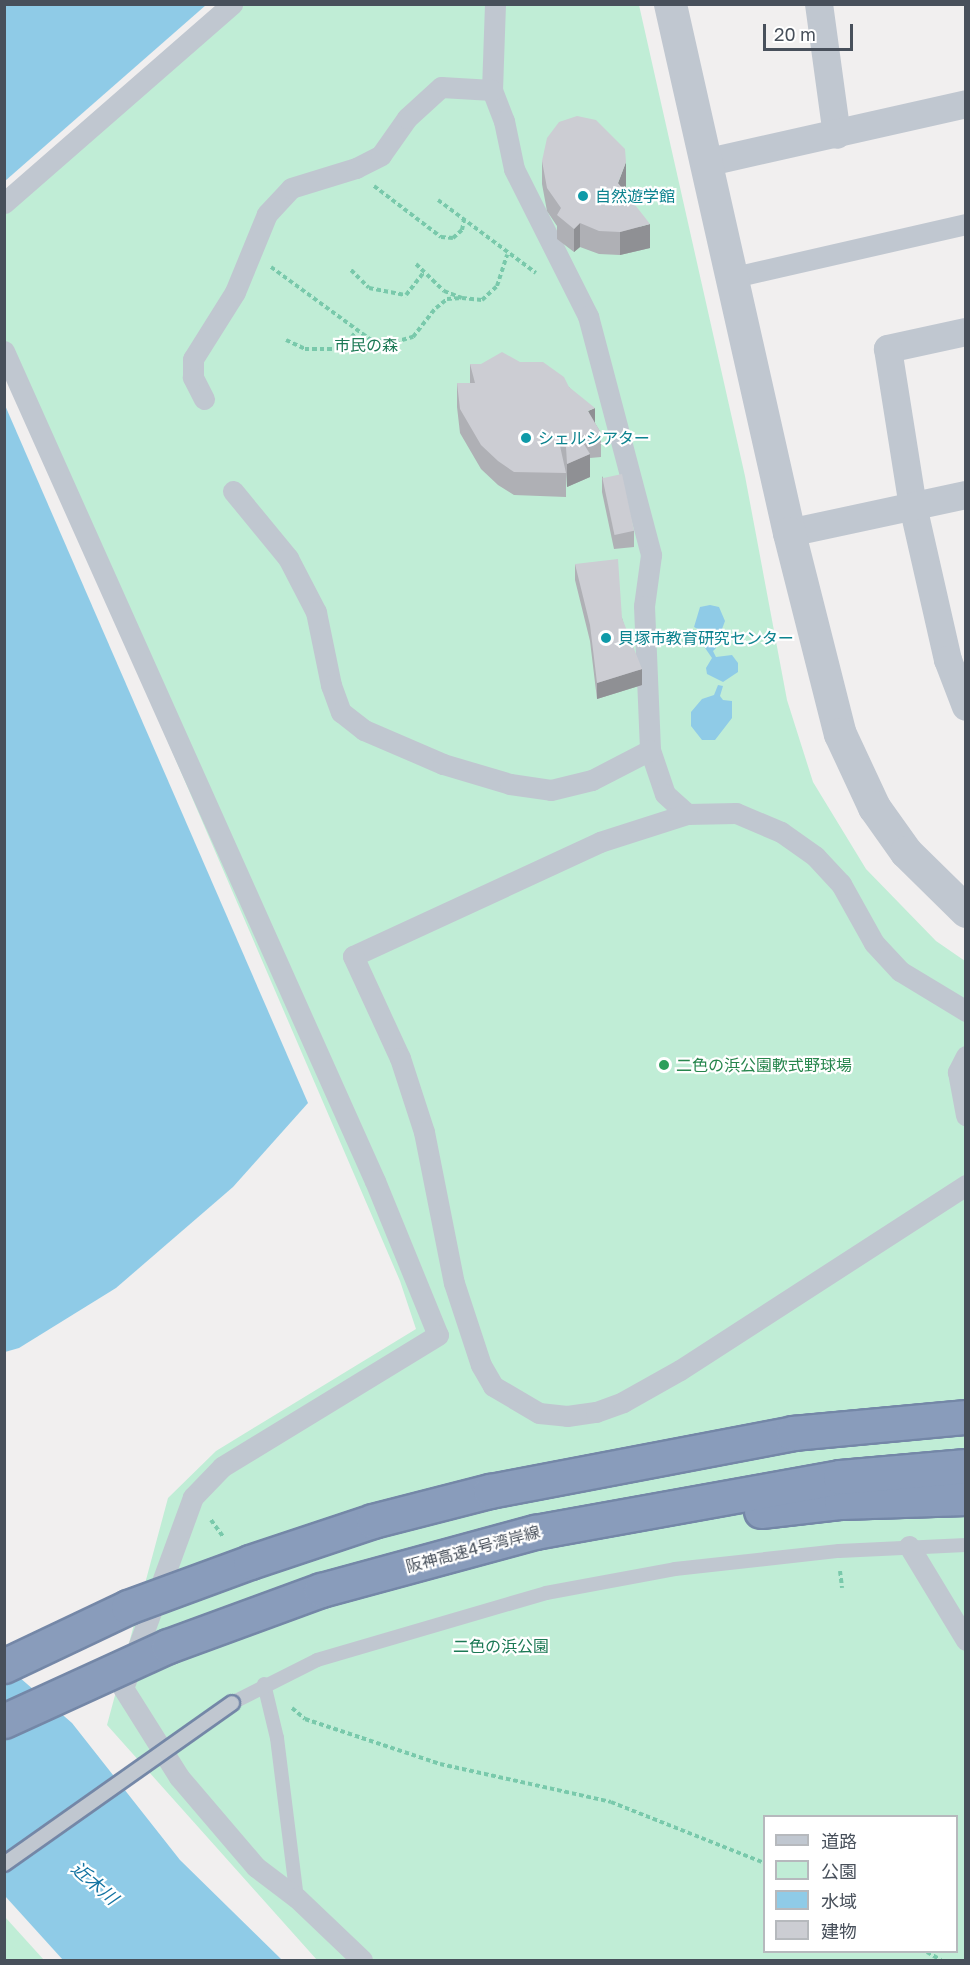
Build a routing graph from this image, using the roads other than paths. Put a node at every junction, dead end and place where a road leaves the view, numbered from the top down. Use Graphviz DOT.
graph roads {
  1 [pos="232,4"];
  2 [pos="495,4"];
  3 [pos="670,4"];
  4 [pos="819,4"];
  5 [pos="492,90"];
  6 [pos="966,104"];
  7 [pos="837,135"];
  8 [pos="705,163"];
  9 [pos="4,203"];
  10 [pos="966,224"];
  11 [pos="730,278"];
  12 [pos="966,333"];
  13 [pos="4,351"];
  14 [pos="204,399"];
  15 [pos="233,491"];
  16 [pos="966,495"];
  17 [pos="913,506"];
  18 [pos="789,533"];
  19 [pos="957,657"];
  20 [pos="966,708"];
  21 [pos="650,750"];
  22 [pos="687,814"];
  23 [pos="966,911"];
  24 [pos="966,1011"];
  25 [pos="966,1056"];
  26 [pos="966,1114"];
  27 [pos="966,1185"];
  28 [pos="966,1394"];
  29 [pos="966,1417"];
  30 [pos="642,1461"];
  31 [pos="966,1466"];
  32 [pos="966,1498"];
  33 [pos="966,1545"];
  34 [pos="909,1546"];
  35 [pos="321,1590"];
  36 [pos="966,1640"];
  37 [pos="4,1666"];
  38 [pos="264,1684"];
  39 [pos="4,1721"];
  40 [pos="4,1864"];
  41 [pos="297,1898"];
  42 [pos="362,1960"];
  1 -- 9 [label="street"];
  2 -- 5 [label="street"];
  3 -- 8 [label="street"];
  4 -- 7 [label="street"];
  5 -- 14 [label="street"];
  5 -- 21 [label="street"];
  6 -- 7 [label="street"];
  7 -- 8 [label="street"];
  8 -- 11 [label="street"];
  10 -- 11 [label="street"];
  11 -- 18 [label="street"];
  12 -- 17 [label="street"];
  13 -- 41 [label="street"];
  15 -- 21 [label="street"];
  16 -- 17 [label="street"];
  17 -- 18 [label="street"];
  17 -- 19 [label="street"];
  18 -- 23 [label="street"];
  19 -- 20 [label="street"];
  21 -- 22 [label="street"];
  22 -- 24 [label="street"];
  22 -- 27 [label="street"];
  25 -- 26 [label="street"];
  28 -- 30 [label="highway, bridge"];
  29 -- 30 [label="highway, bridge"];
  30 -- 37 [label="highway, bridge"];
  31 -- 35 [label="highway, 阪神高速4号湾岸線, bridge"];
  32 -- 35 [label="highway, bridge"];
  33 -- 34 [label="lane"];
  34 -- 36 [label="street"];
  34 -- 38 [label="lane"];
  35 -- 39 [label="highway, 阪神高速4号湾岸線, bridge"];
  38 -- 40 [label="lane, bridge"];
  38 -- 41 [label="lane"];
  41 -- 42 [label="street"];
}
